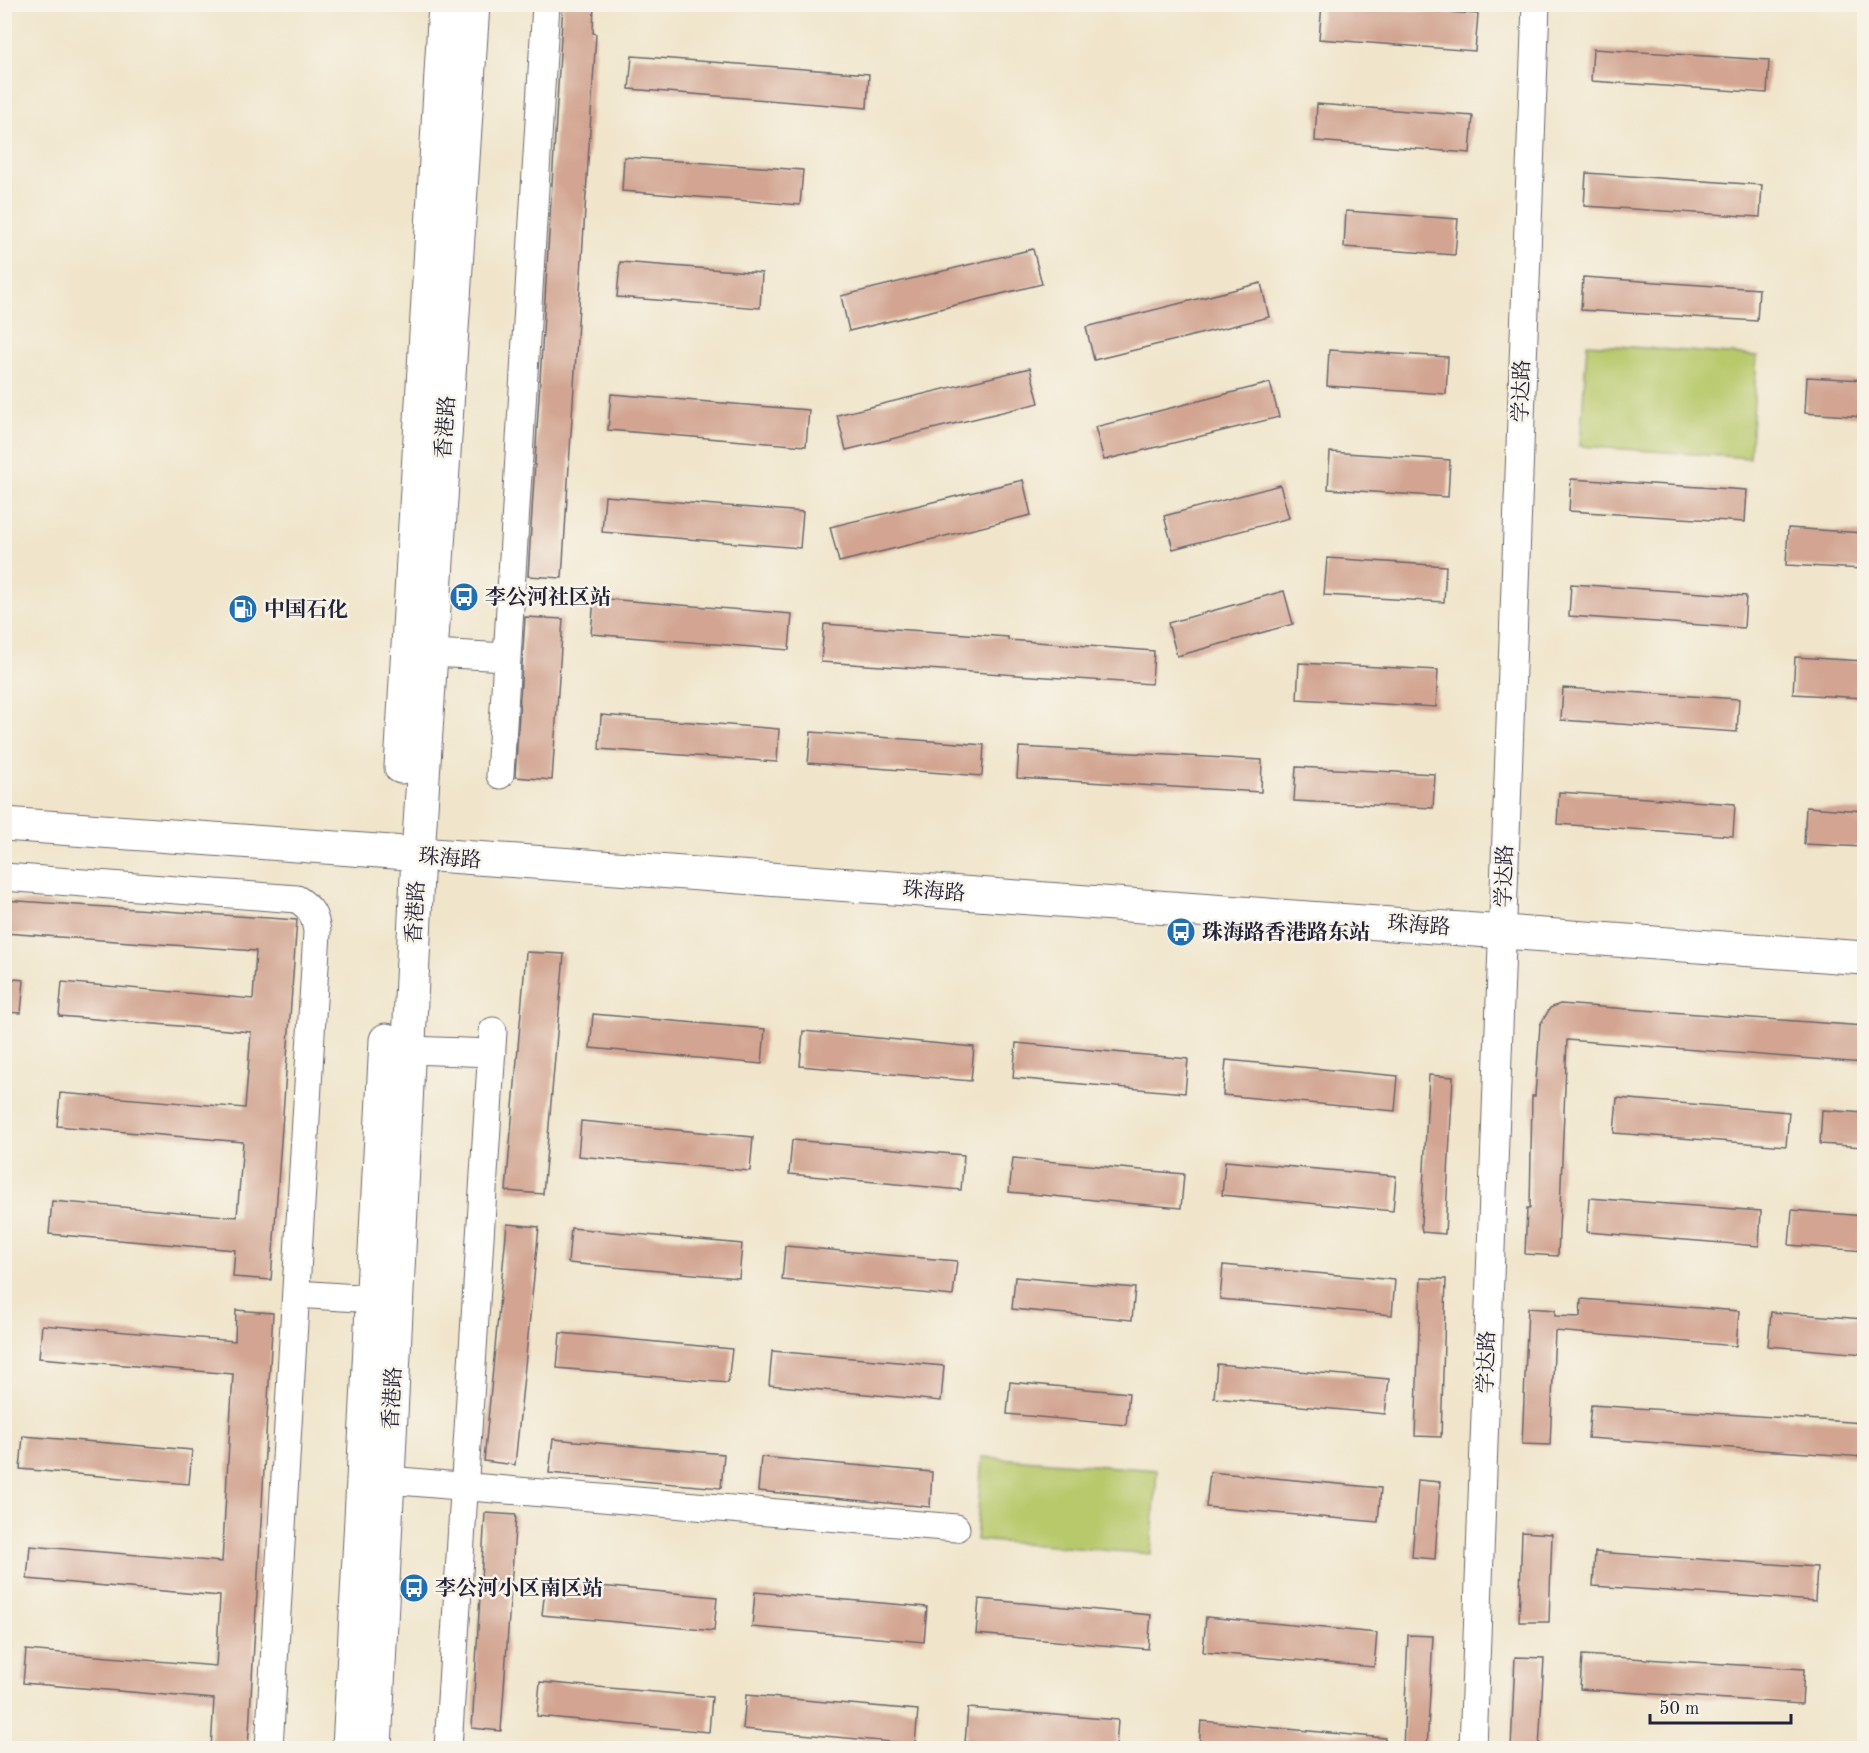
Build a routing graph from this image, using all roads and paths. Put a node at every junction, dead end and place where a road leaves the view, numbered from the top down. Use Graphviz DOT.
graph roads {
  1 [pos="445,4"];
  2 [pos="473,4"];
  3 [pos="546,4"];
  4 [pos="1536,4"];
  5 [pos="431,653"];
  6 [pos="507,657"];
  7 [pos="500,775"];
  8 [pos="4,824"];
  9 [pos="407,855"];
  10 [pos="4,877"];
  11 [pos="1502,930"];
  12 [pos="1864,958"];
  13 [pos="409,1050"];
  14 [pos="296,1294"];
  15 [pos="373,1299"];
  16 [pos="388,1480"];
  17 [pos="463,1486"];
  18 [pos="957,1528"];
  19 [pos="269,1749"];
  20 [pos="350,1749"];
  21 [pos="375,1749"];
  22 [pos="448,1749"];
  23 [pos="1473,1749"];
  1 -- 9 [label="main road, 香港路"];
  2 -- 5 [label="main road, 香港路"];
  3 -- 6 [label="street"];
  4 -- 11 [label="street, 学达路"];
  5 -- 6 [label="street"];
  5 -- 9 [label="main road, 香港路"];
  6 -- 7 [label="street"];
  8 -- 9 [label="main road, 珠海路"];
  9 -- 11 [label="main road, 珠海路"];
  9 -- 13 [label="main road, 香港路"];
  9 -- 15 [label="main road, 香港路"];
  10 -- 14 [label="street"];
  11 -- 12 [label="main road, 珠海路"];
  11 -- 23 [label="street, 学达路"];
  13 -- 16 [label="main road, 香港路"];
  13 -- 17 [label="street"];
  14 -- 15 [label="street"];
  14 -- 19 [label="street"];
  15 -- 20 [label="main road, 香港路"];
  16 -- 17 [label="street"];
  16 -- 21 [label="main road, 香港路"];
  17 -- 18 [label="street"];
  17 -- 22 [label="street"];
}
